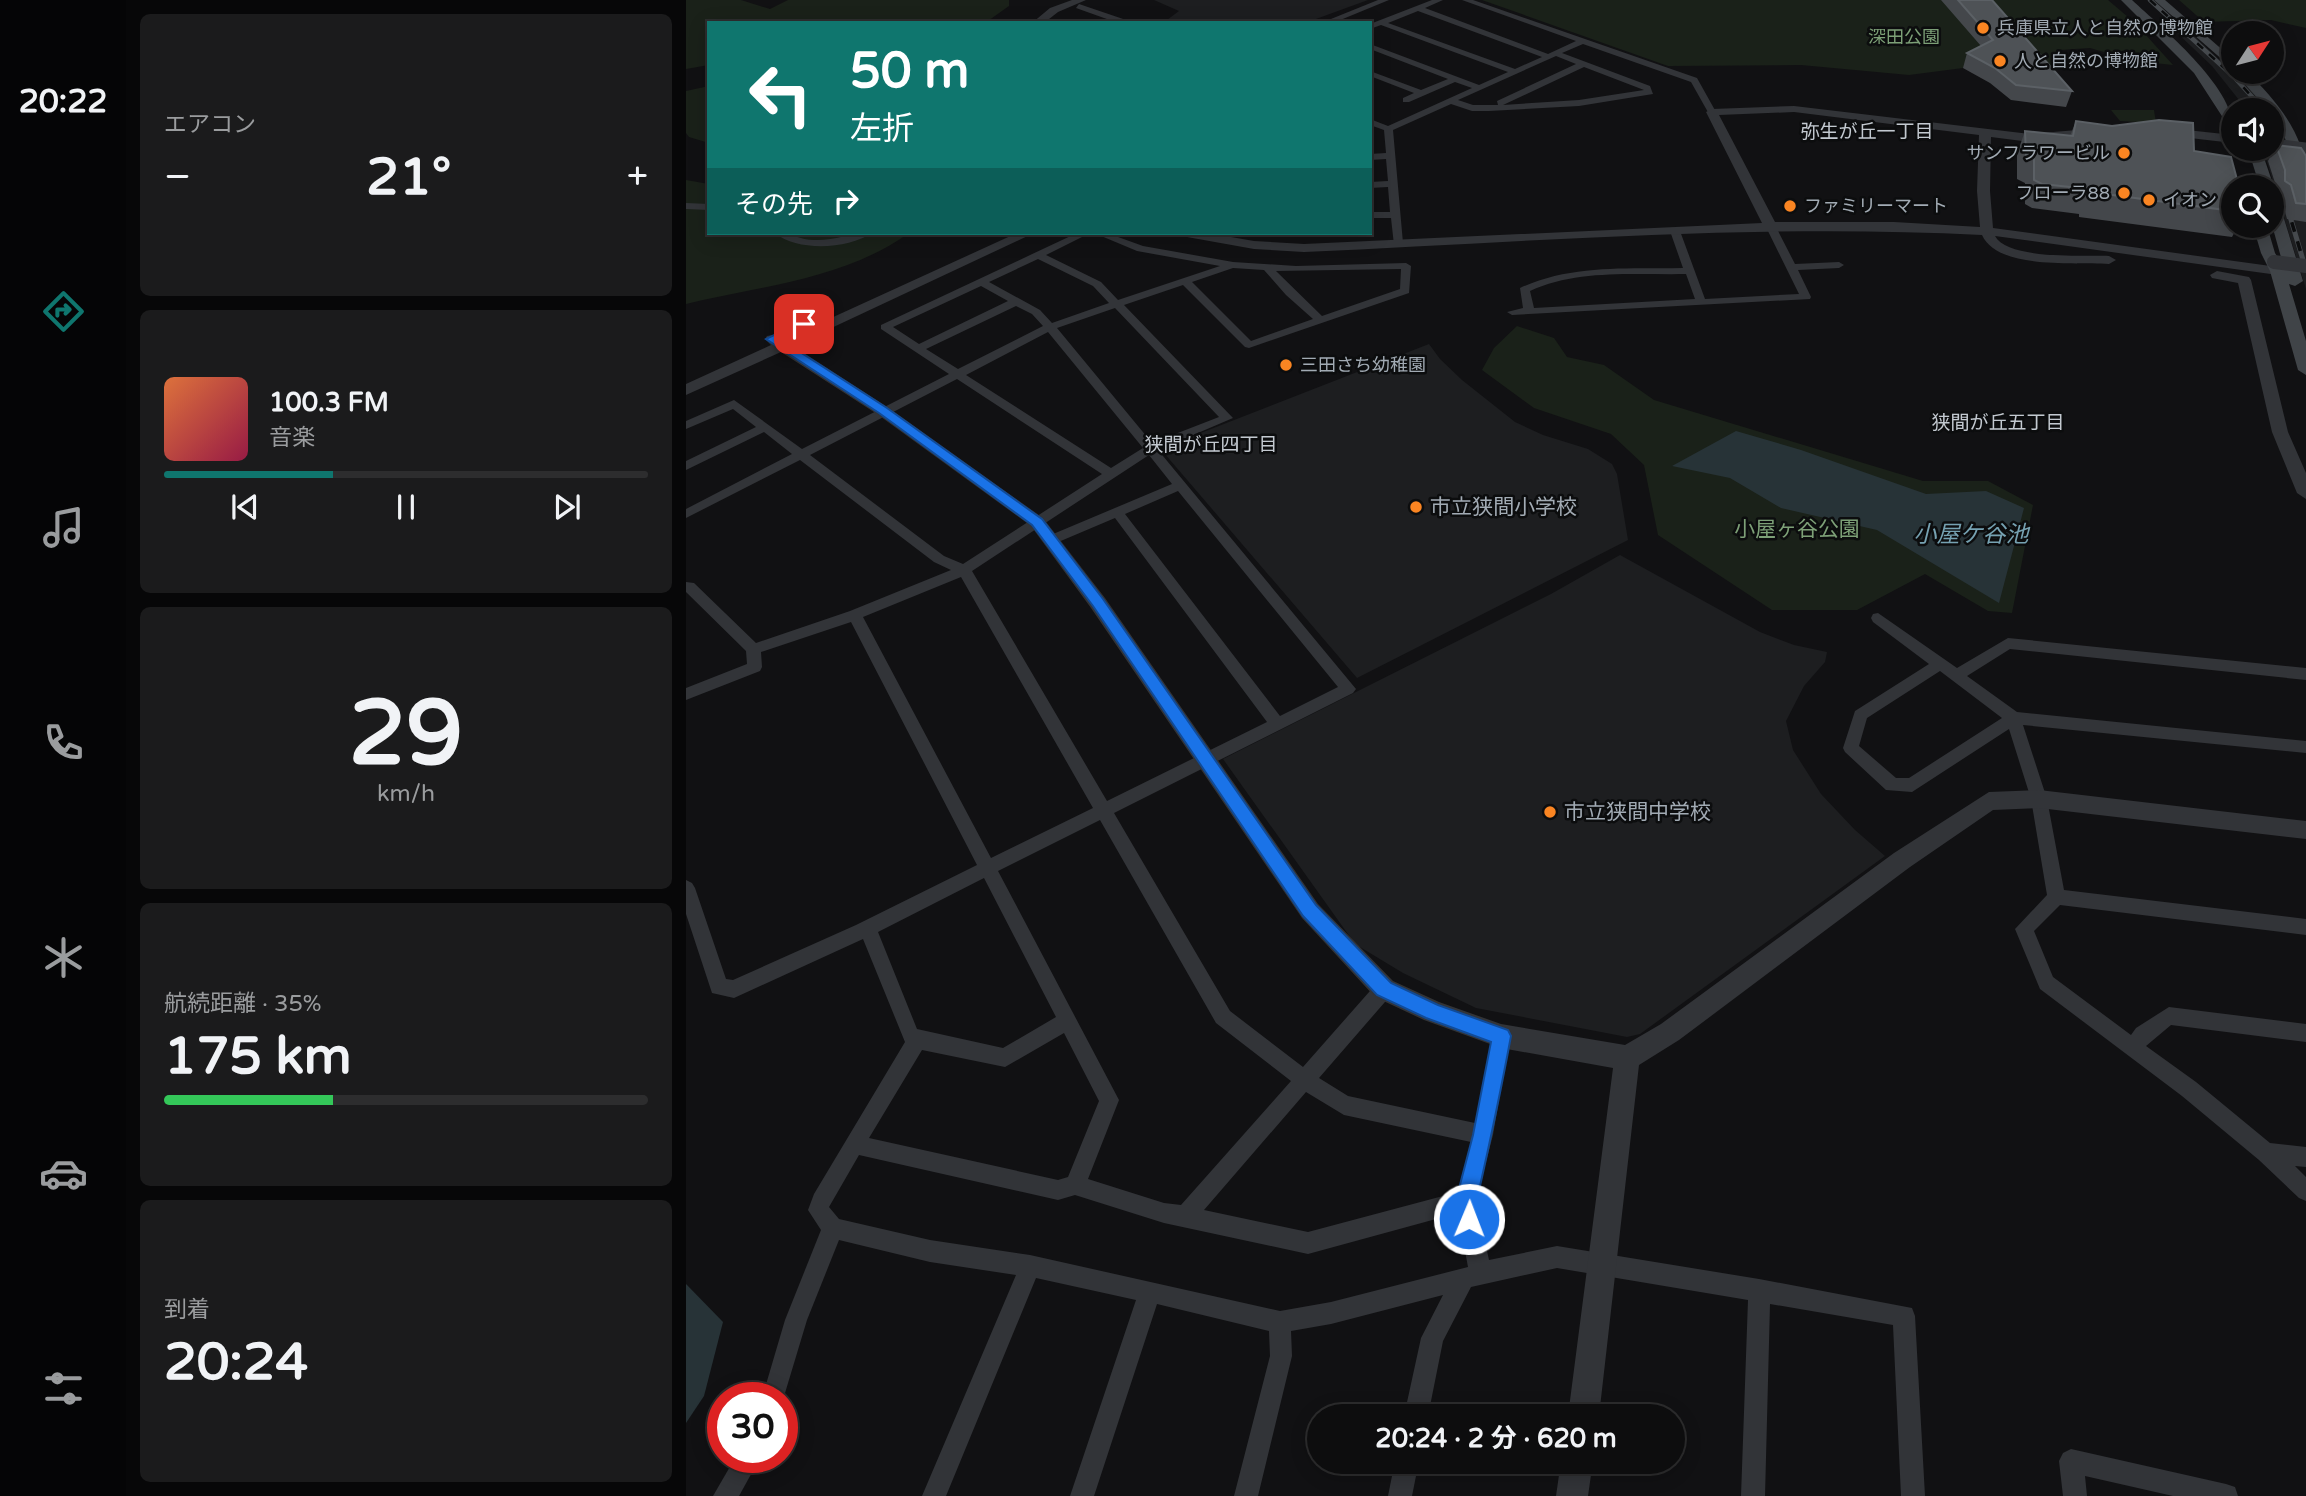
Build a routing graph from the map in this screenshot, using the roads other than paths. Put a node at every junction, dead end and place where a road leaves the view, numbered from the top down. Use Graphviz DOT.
graph roads {
  1 [pos="1096,0"];
  2 [pos="1385,0"];
  3 [pos="1439,0"];
  4 [pos="1466,0"];
  5 [pos="2127,0"];
  6 [pos="2135,0"];
  7 [pos="2159,0"];
  8 [pos="1074,2"];
  9 [pos="2170,3"];
  10 [pos="1419,8"];
  11 [pos="1102,13"];
  12 [pos="1094,18"];
  13 [pos="1040,21"];
  14 [pos="1054,21"];
  15 [pos="1121,21"];
  16 [pos="1330,21"];
  17 [pos="1382,23"];
  18 [pos="1372,26"];
  19 [pos="2168,31"];
  20 [pos="1583,41"];
  21 [pos="2221,46"];
  22 [pos="1372,47"];
  23 [pos="2221,53"];
  24 [pos="1553,55"];
  25 [pos="1583,64"];
  26 [pos="1516,72"];
  27 [pos="1372,74"];
  28 [pos="1454,79"];
  29 [pos="2253,84"];
  30 [pos="2262,84"];
  31 [pos="1479,88"];
  32 [pos="2257,88"];
  33 [pos="2226,89"];
  34 [pos="1422,93"];
  35 [pos="2228,98"];
  36 [pos="2231,98"];
  37 [pos="1406,100"];
  38 [pos="1452,101"];
  39 [pos="2221,104"];
  40 [pos="1489,108"];
  41 [pos="1712,113"];
  42 [pos="2296,119"];
  43 [pos="1372,122"];
  44 [pos="1392,127"];
  45 [pos="2111,130"];
  46 [pos="2149,131"];
  47 [pos="1986,132"];
  48 [pos="2221,137"];
  49 [pos="2306,143"];
  50 [pos="2284,145"];
  51 [pos="2306,148"];
  52 [pos="1390,156"];
  53 [pos="1372,157"];
  54 [pos="2244,161"];
  55 [pos="2306,172"];
  56 [pos="2247,173"];
  57 [pos="1393,184"];
  58 [pos="1372,185"];
  59 [pos="686,206"];
  60 [pos="707,207"];
  61 [pos="1372,215"];
  62 [pos="1395,215"];
  63 [pos="1770,222"];
  64 [pos="1988,228"];
  65 [pos="1675,231"];
  66 [pos="785,235"];
  67 [pos="859,235"];
  68 [pos="999,235"];
  69 [pos="1022,235"];
  70 [pos="1080,235"];
  71 [pos="1105,235"];
  72 [pos="1199,235"];
  73 [pos="1272,235"];
  74 [pos="1464,235"];
  75 [pos="1401,238"];
  76 [pos="2264,238"];
  77 [pos="2282,238"];
  78 [pos="1038,254"];
  79 [pos="1232,265"];
  80 [pos="1839,265"];
  81 [pos="2306,266"];
  82 [pos="1268,267"];
  83 [pos="1791,267"];
  84 [pos="2276,267"];
  85 [pos="1689,271"];
  86 [pos="2306,275"];
  87 [pos="1185,281"];
  88 [pos="981,282"];
  89 [pos="1017,301"];
  90 [pos="1701,302"];
  91 [pos="1117,304"];
  92 [pos="1529,311"];
  93 [pos="1512,312"];
  94 [pos="1320,320"];
  95 [pos="2306,321"];
  96 [pos="1050,327"];
  97 [pos="777,342"];
  98 [pos="919,348"];
  99 [pos="2306,370"];
  100 [pos="956,374"];
  101 [pos="686,377"];
  102 [pos="686,390"];
  103 [pos="883,411"];
  104 [pos="686,425"];
  105 [pos="765,427"];
  106 [pos="1151,448"];
  107 [pos="801,455"];
  108 [pos="686,466"];
  109 [pos="1113,475"];
  110 [pos="1181,485"];
  111 [pos="2306,493"];
  112 [pos="1117,512"];
  113 [pos="686,514"];
  114 [pos="1037,522"];
  115 [pos="1051,540"];
  116 [pos="964,570"];
  117 [pos="686,587"];
  118 [pos="855,615"];
  119 [pos="1878,618"];
  120 [pos="753,649"];
  121 [pos="1940,664"];
  122 [pos="2306,674"];
  123 [pos="1956,676"];
  124 [pos="686,694"];
  125 [pos="2014,718"];
  126 [pos="1277,724"];
  127 [pos="2306,747"];
  128 [pos="1205,760"];
  129 [pos="2039,799"];
  130 [pos="1104,810"];
  131 [pos="2306,830"];
  132 [pos="987,868"];
  133 [pos="686,888"];
  134 [pos="2056,897"];
  135 [pos="691,917"];
  136 [pos="2306,927"];
  137 [pos="867,928"];
  138 [pos="1384,989"];
  139 [pos="1066,1021"];
  140 [pos="2306,1033"];
  141 [pos="1501,1036"];
  142 [pos="917,1040"];
  143 [pos="2134,1046"];
  144 [pos="1627,1058"];
  145 [pos="1303,1079"];
  146 [pos="1483,1135"];
  147 [pos="853,1144"];
  148 [pos="2266,1153"];
  149 [pos="2306,1157"];
  150 [pos="1075,1185"];
  151 [pos="2306,1191"];
  152 [pos="1466,1200"];
  153 [pos="1185,1216"];
  154 [pos="833,1228"];
  155 [pos="1030,1266"];
  156 [pos="1601,1266"];
  157 [pos="1474,1275"];
  158 [pos="1759,1290"];
  159 [pos="1150,1293"];
  160 [pos="1280,1322"];
  161 [pos="778,1382"];
  162 [pos="1418,1404"];
  163 [pos="1584,1404"];
  164 [pos="739,1473"];
  165 [pos="1404,1474"];
  166 [pos="1575,1474"];
  167 [pos="725,1496"];
  168 [pos="934,1496"];
  169 [pos="1082,1496"];
  170 [pos="1246,1496"];
  171 [pos="1400,1496"];
  172 [pos="1572,1496"];
  173 [pos="1753,1496"];
  174 [pos="1913,1496"];
  175 [pos="2075,1496"];
  176 [pos="2226,1496"];
  1 -- 8 [label="street"];
  2 -- 16 [label="street"];
  3 -- 10 [label="street"];
  4 -- 20 [label="street"];
  5 -- 19 [label="main road"];
  5 -- 39 [label="main road"];
  6 -- 19 [label="main road"];
  7 -- 9 [label="main road"];
  8 -- 11 [label="street"];
  8 -- 13 [label="street"];
  8 -- 14 [label="street"];
  9 -- 21 [label="main road"];
  9 -- 23 [label="main road"];
  10 -- 17 [label="street"];
  10 -- 24 [label="street"];
  11 -- 12 [label="street"];
  11 -- 15 [label="street"];
  17 -- 18 [label="street"];
  17 -- 26 [label="street"];
  19 -- 33 [label="main road"];
  20 -- 24 [label="street"];
  20 -- 41 [label="street"];
  22 -- 28 [label="street"];
  24 -- 25 [label="street"];
  24 -- 26 [label="street"];
  25 -- 40 [label="street"];
  25 -- 40 [label="street"];
  26 -- 31 [label="street"];
  27 -- 34 [label="street"];
  28 -- 31 [label="street"];
  28 -- 34 [label="street"];
  29 -- 32 [label="main road"];
  30 -- 42 [label="main road"];
  31 -- 38 [label="street"];
  32 -- 49 [label="main road"];
  32 -- 55 [label="main road"];
  33 -- 35 [label="main road"];
  33 -- 36 [label="main road"];
  34 -- 37 [label="street"];
  38 -- 40 [label="street"];
  38 -- 44 [label="street"];
  41 -- 47 [label="street"];
  41 -- 63 [label="street"];
  43 -- 44 [label="street"];
  44 -- 52 [label="street"];
  45 -- 47 [label="street"];
  46 -- 48 [label="street"];
  47 -- 64 [label="street"];
  50 -- 51 [label="street, bridge"];
  52 -- 53 [label="street"];
  52 -- 57 [label="street"];
  54 -- 56 [label="main road"];
  57 -- 58 [label="street"];
  57 -- 62 [label="street"];
  59 -- 60 [label="street"];
  61 -- 62 [label="street"];
  62 -- 75 [label="street"];
  63 -- 64 [label="street"];
  63 -- 65 [label="street"];
  63 -- 74 [label="street"];
  63 -- 83 [label="street"];
  64 -- 84 [label="street"];
  64 -- 111 [label="street"];
  65 -- 74 [label="street"];
  65 -- 85 [label="street"];
  66 -- 67 [label="street"];
  68 -- 97 [label="street"];
  69 -- 97 [label="street"];
  70 -- 78 [label="street"];
  71 -- 79 [label="street"];
  72 -- 75 [label="street"];
  73 -- 75 [label="street"];
  74 -- 75 [label="street"];
  76 -- 84 [label="main road"];
  77 -- 95 [label="main road"];
  78 -- 88 [label="street"];
  78 -- 91 [label="street"];
  79 -- 82 [label="street"];
  79 -- 87 [label="street"];
  80 -- 83 [label="street"];
  81 -- 84 [label="street, bridge"];
  82 -- 94 [label="street"];
  82 -- 94 [label="street"];
  83 -- 90 [label="street"];
  84 -- 86 [label="street"];
  84 -- 99 [label="main road"];
  85 -- 90 [label="street"];
  85 -- 92 [label="street"];
  87 -- 91 [label="street"];
  87 -- 94 [label="street"];
  88 -- 89 [label="street"];
  88 -- 98 [label="street"];
  89 -- 96 [label="street"];
  89 -- 98 [label="street"];
  90 -- 92 [label="street"];
  91 -- 96 [label="street"];
  91 -- 106 [label="street"];
  92 -- 93 [label="street"];
  96 -- 100 [label="street"];
  96 -- 106 [label="street"];
  97 -- 101 [label="street"];
  97 -- 102 [label="street"];
  97 -- 103 [label="street"];
  98 -- 100 [label="street"];
  100 -- 103 [label="street"];
  100 -- 109 [label="street"];
  103 -- 107 [label="street"];
  103 -- 114 [label="street"];
  104 -- 105 [label="street"];
  105 -- 107 [label="street"];
  105 -- 108 [label="street"];
  106 -- 109 [label="street"];
  106 -- 110 [label="street"];
  107 -- 113 [label="street"];
  107 -- 116 [label="street"];
  109 -- 114 [label="street"];
  110 -- 112 [label="street"];
  110 -- 126 [label="street"];
  112 -- 115 [label="street"];
  112 -- 126 [label="street"];
  114 -- 115 [label="street"];
  114 -- 116 [label="street"];
  115 -- 128 [label="street"];
  116 -- 118 [label="street"];
  116 -- 130 [label="street"];
  117 -- 120 [label="street"];
  118 -- 120 [label="street"];
  118 -- 132 [label="street"];
  119 -- 121 [label="street"];
  120 -- 124 [label="street"];
  121 -- 123 [label="street"];
  121 -- 125 [label="street"];
  122 -- 123 [label="street"];
  123 -- 125 [label="street"];
  125 -- 127 [label="street"];
  125 -- 129 [label="street"];
  126 -- 128 [label="street"];
  128 -- 130 [label="street"];
  128 -- 138 [label="street"];
  129 -- 131 [label="street"];
  129 -- 134 [label="street"];
  129 -- 144 [label="street"];
  130 -- 132 [label="street"];
  130 -- 145 [label="street"];
  132 -- 137 [label="street"];
  132 -- 139 [label="street"];
  133 -- 135 [label="street"];
  134 -- 136 [label="street"];
  134 -- 143 [label="street"];
  135 -- 137 [label="street"];
  137 -- 142 [label="street"];
  138 -- 141 [label="street"];
  138 -- 145 [label="street"];
  139 -- 142 [label="street"];
  139 -- 150 [label="street"];
  140 -- 143 [label="street"];
  141 -- 144 [label="street"];
  141 -- 146 [label="street"];
  142 -- 147 [label="street"];
  143 -- 148 [label="street"];
  144 -- 156 [label="street"];
  145 -- 146 [label="street"];
  145 -- 153 [label="street"];
  146 -- 152 [label="street"];
  147 -- 150 [label="street"];
  147 -- 154 [label="street"];
  148 -- 149 [label="street"];
  148 -- 151 [label="street"];
  150 -- 153 [label="street"];
  152 -- 153 [label="street"];
  152 -- 157 [label="street"];
  154 -- 155 [label="street"];
  154 -- 161 [label="street"];
  155 -- 159 [label="street"];
  155 -- 168 [label="street"];
  156 -- 157 [label="street"];
  156 -- 158 [label="street"];
  156 -- 163 [label="street"];
  157 -- 160 [label="street"];
  157 -- 162 [label="street"];
  158 -- 173 [label="street"];
  158 -- 174 [label="street"];
  159 -- 160 [label="street"];
  159 -- 169 [label="street"];
  160 -- 170 [label="street"];
  164 -- 167 [label="street"];
  165 -- 171 [label="street"];
  166 -- 172 [label="street"];
  175 -- 176 [label="street"];
}
